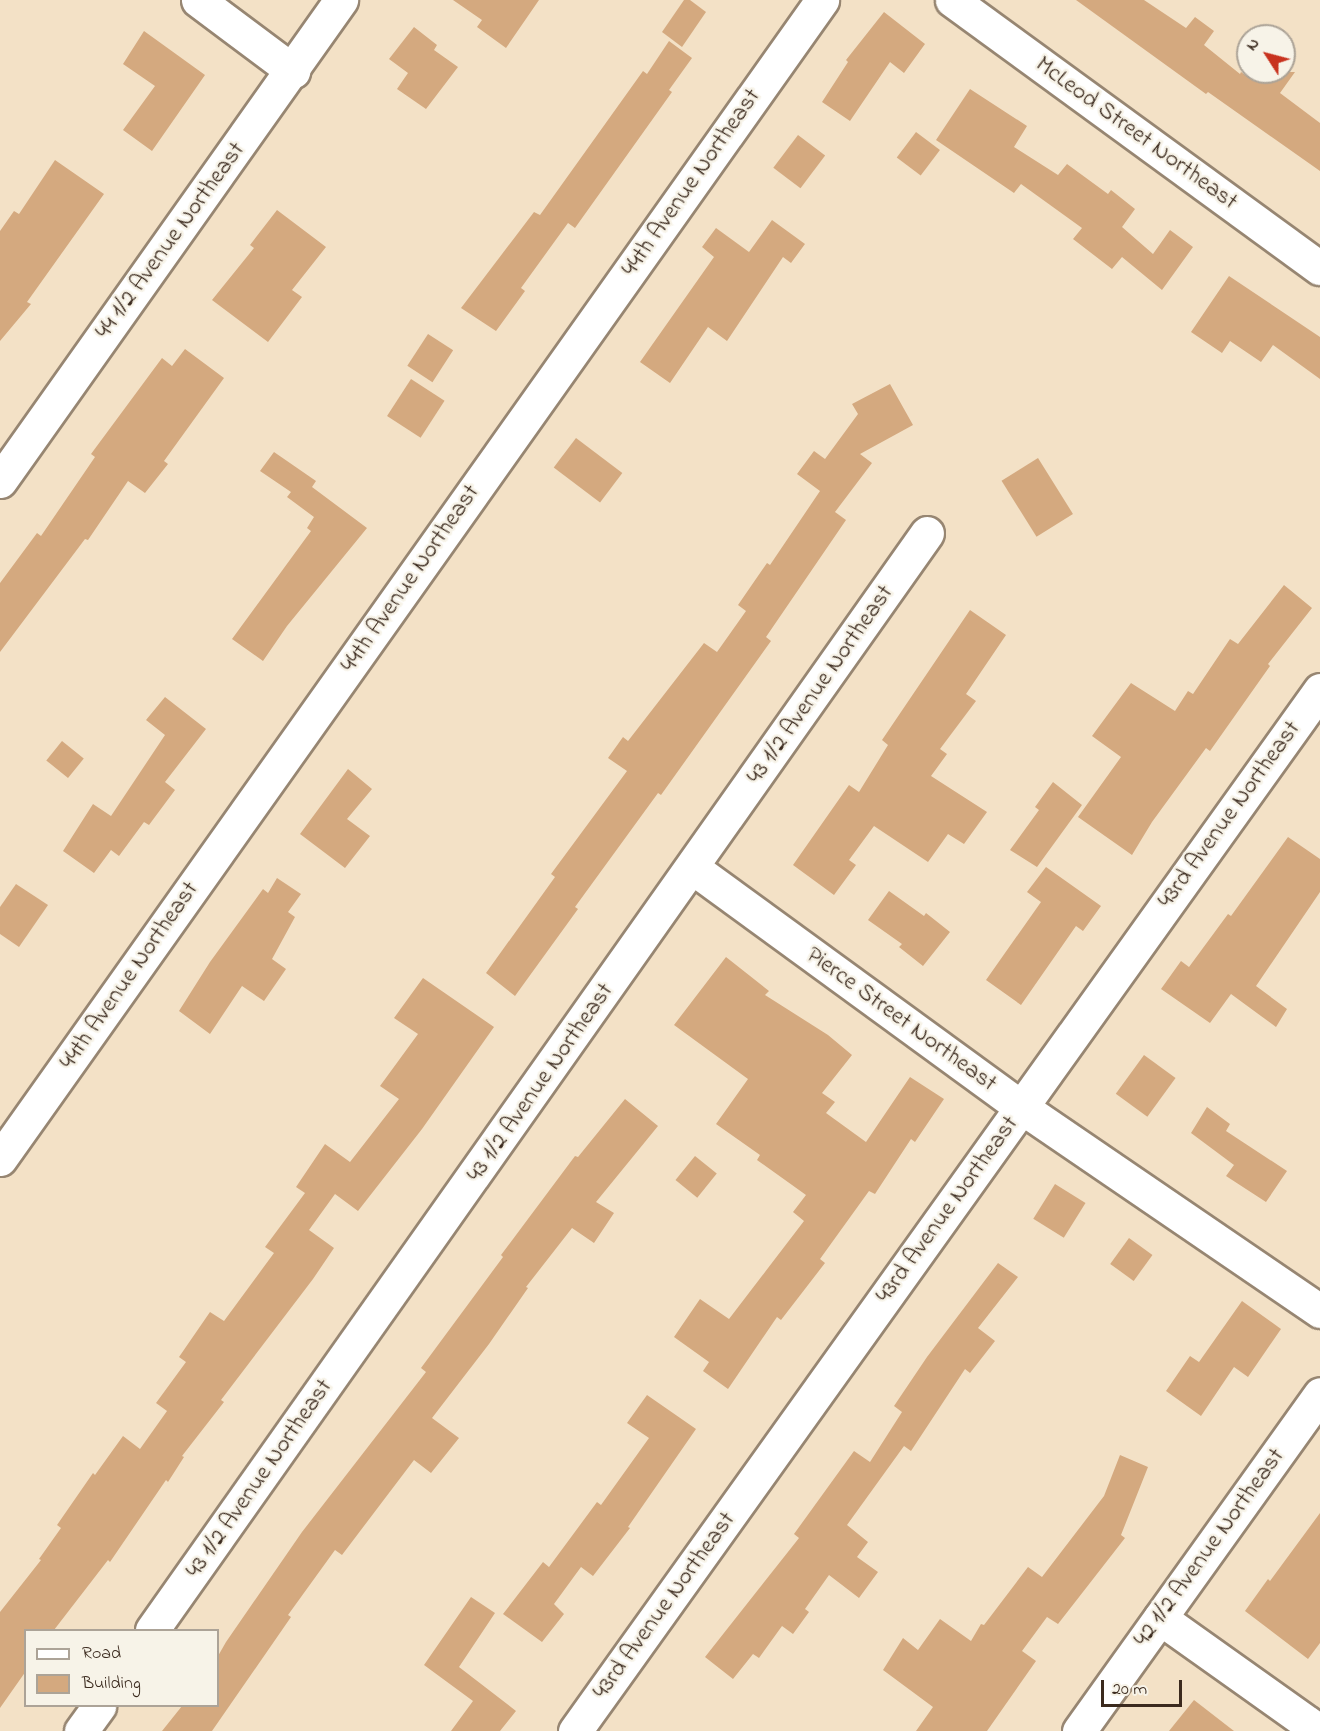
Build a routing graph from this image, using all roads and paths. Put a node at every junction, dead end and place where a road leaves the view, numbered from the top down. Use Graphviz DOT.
graph roads {
  1 [pos="198,0"];
  2 [pos="341,0"];
  3 [pos="822,0"];
  4 [pos="952,0"];
  5 [pos="292,71"];
  6 [pos="1320,268"];
  7 [pos="0,481"];
  8 [pos="927,534"];
  9 [pos="1320,690"];
  10 [pos="693,868"];
  11 [pos="1022,1107"];
  12 [pos="0,1159"];
  13 [pos="1320,1311"];
  14 [pos="1320,1394"];
  15 [pos="1160,1618"];
  16 [pos="153,1629"];
  17 [pos="98,1707"];
  18 [pos="81,1731"];
  19 [pos="575,1731"];
  20 [pos="1079,1731"];
  21 [pos="1319,1731"];
  1 -- 5 [label="street"];
  2 -- 5 [label="street, 44 1/2 Avenue Northeast"];
  3 -- 12 [label="street, 44th Avenue Northeast"];
  4 -- 6 [label="street, McLeod Street Northeast"];
  5 -- 7 [label="street, 44 1/2 Avenue Northeast"];
  8 -- 10 [label="street, 43 1/2 Avenue Northeast"];
  9 -- 11 [label="street, 43rd Avenue Northeast"];
  10 -- 11 [label="street, Pierce Street Northeast"];
  10 -- 16 [label="street, 43 1/2 Avenue Northeast"];
  11 -- 13 [label="street, Pierce Street Northeast"];
  11 -- 19 [label="street, 43rd Avenue Northeast"];
  14 -- 15 [label="street, 42 1/2 Avenue Northeast"];
  15 -- 20 [label="street, 42 1/2 Avenue Northeast"];
  15 -- 21 [label="street"];
  17 -- 18 [label="street"];
}
